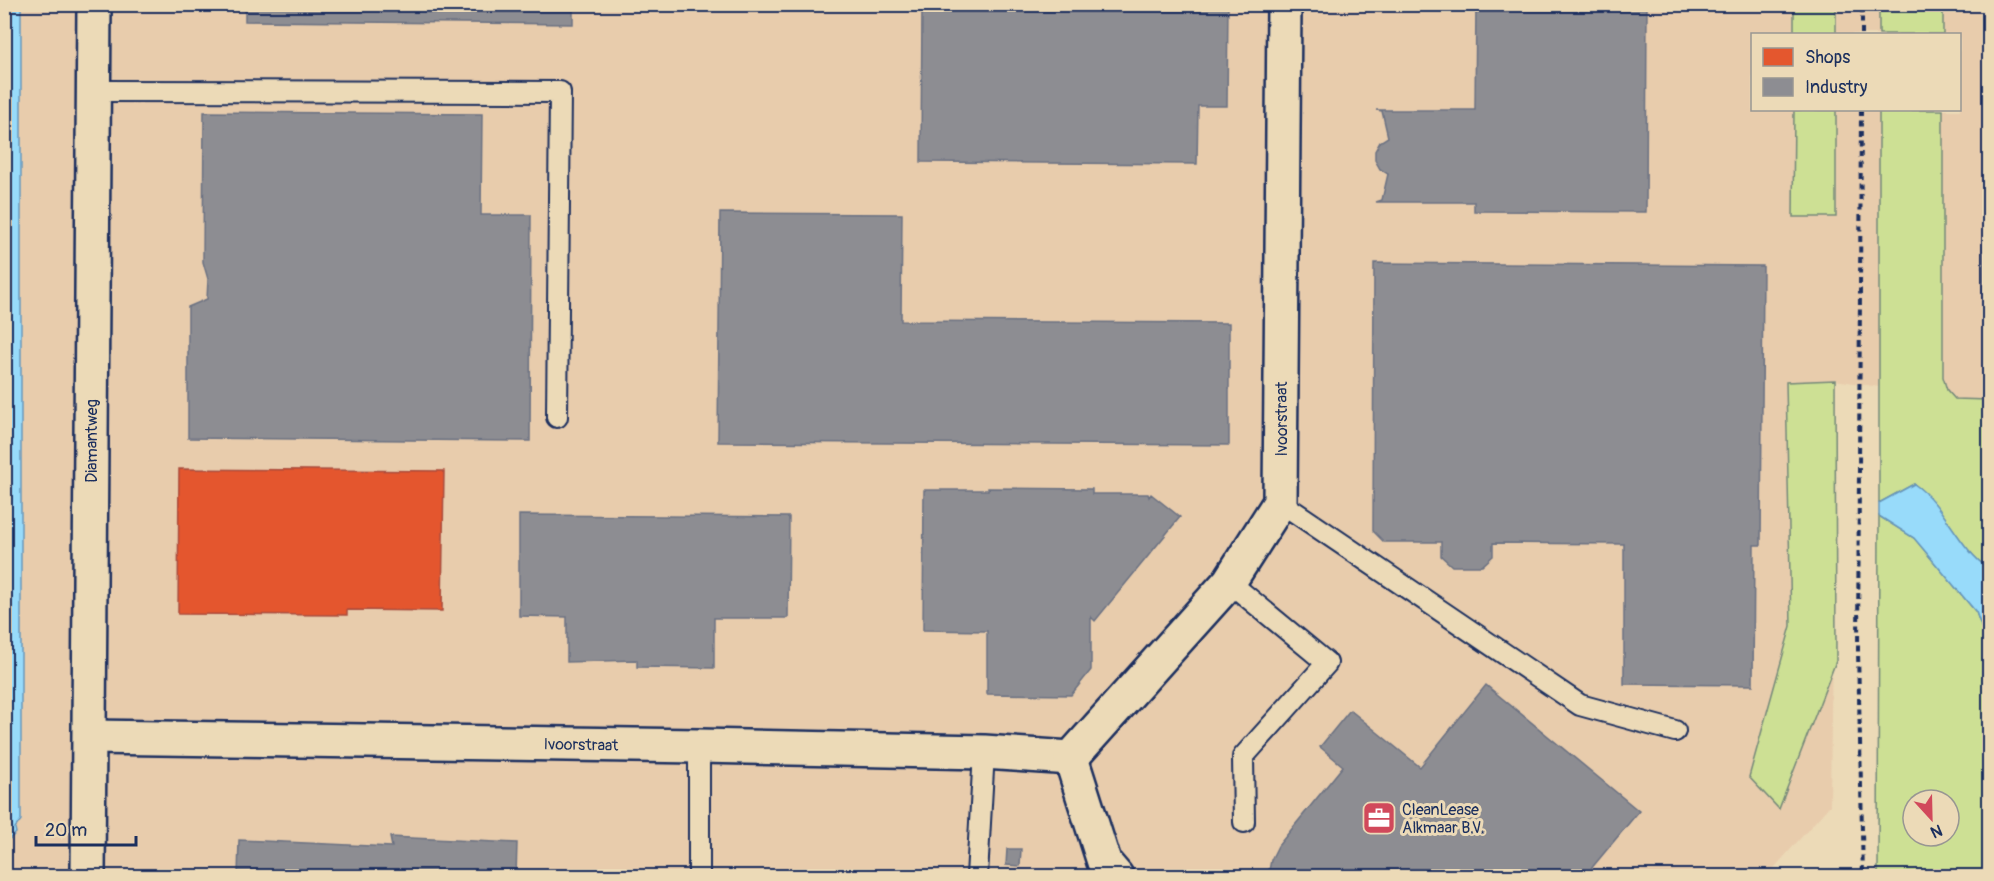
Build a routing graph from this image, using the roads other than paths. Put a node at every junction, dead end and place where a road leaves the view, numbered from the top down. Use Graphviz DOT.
graph roads {
  1 [pos="94,4"];
  2 [pos="1284,4"];
  3 [pos="93,91"];
  4 [pos="557,417"];
  5 [pos="1280,502"];
  6 [pos="1228,582"];
  7 [pos="1675,731"];
  8 [pos="91,737"];
  9 [pos="699,746"];
  10 [pos="984,752"];
  11 [pos="1071,758"];
  12 [pos="1244,822"];
  13 [pos="88,876"];
  14 [pos="699,876"];
  15 [pos="977,876"];
  16 [pos="1116,876"];
  1 -- 3 [label="street, Diamantweg"];
  2 -- 5 [label="street, Ivoorstraat"];
  3 -- 4 [label="lane"];
  3 -- 8 [label="street, Diamantweg"];
  5 -- 6 [label="street"];
  5 -- 7 [label="lane"];
  6 -- 11 [label="street"];
  6 -- 12 [label="lane"];
  8 -- 9 [label="street, Ivoorstraat"];
  8 -- 13 [label="street, Diamantweg"];
  9 -- 10 [label="street, Ivoorstraat"];
  9 -- 14 [label="lane"];
  10 -- 11 [label="street, Ivoorstraat"];
  10 -- 15 [label="lane"];
  11 -- 16 [label="street"];
}
